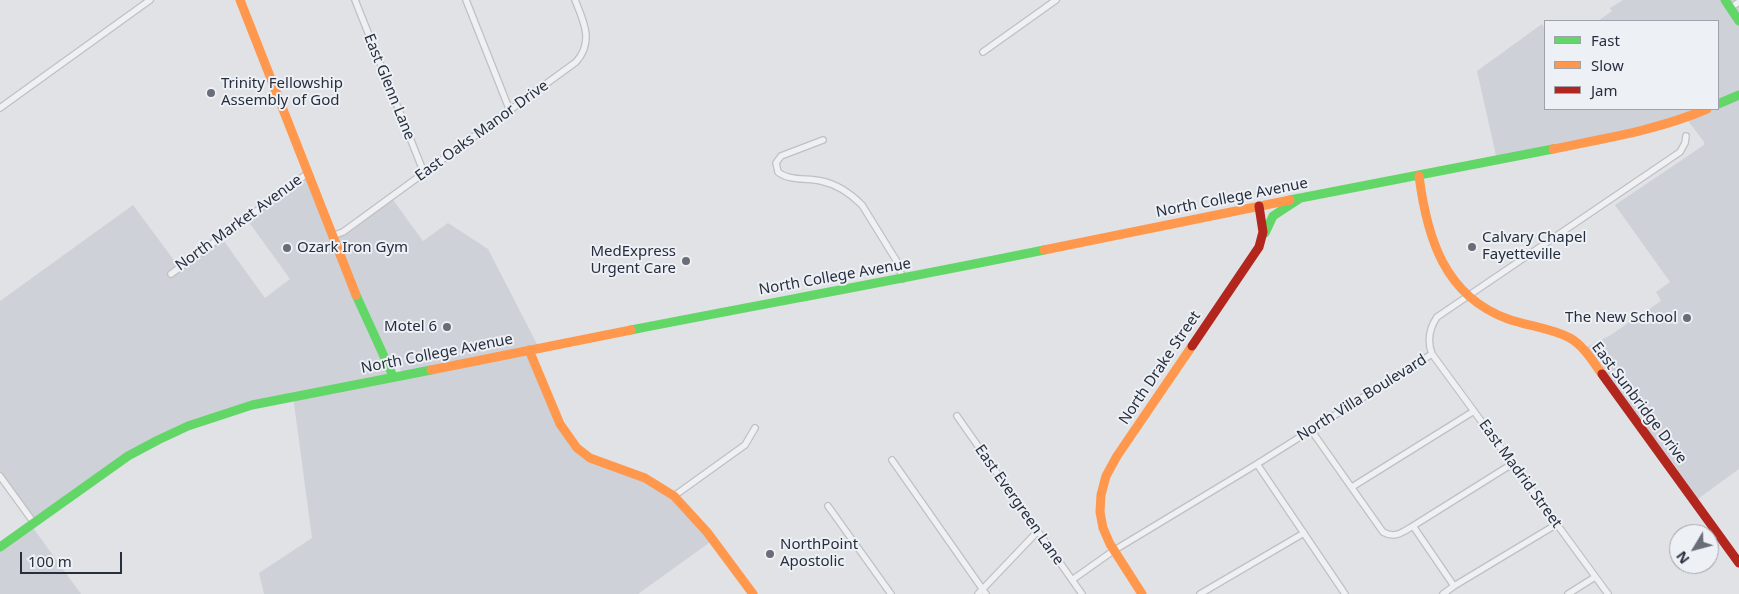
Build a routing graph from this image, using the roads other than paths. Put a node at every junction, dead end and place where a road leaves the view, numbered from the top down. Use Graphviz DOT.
graph roads {
  1 [pos="150,0"];
  2 [pos="240,0"];
  3 [pos="355,0"];
  4 [pos="466,0"];
  5 [pos="575,0"];
  6 [pos="1056,0"];
  7 [pos="1725,0"];
  8 [pos="1739,2"];
  9 [pos="1730,8"];
  10 [pos="1739,21"];
  11 [pos="983,52"];
  12 [pos="1739,95"];
  13 [pos="1719,104"];
  14 [pos="0,108"];
  15 [pos="1705,110"];
  16 [pos="510,111"];
  17 [pos="1686,136"];
  18 [pos="823,140"];
  19 [pos="308,173"];
  20 [pos="424,174"];
  21 [pos="1419,176"];
  22 [pos="1300,198"];
  23 [pos="1259,206"];
  24 [pos="1264,235"];
  25 [pos="332,236"];
  26 [pos="170,274"];
  27 [pos="902,279"];
  28 [pos="1469,294"];
  29 [pos="529,350"];
  30 [pos="1432,354"];
  31 [pos="393,376"];
  32 [pos="1474,411"];
  33 [pos="956,416"];
  34 [pos="755,428"];
  35 [pos="1312,430"];
  36 [pos="892,460"];
  37 [pos="1257,464"];
  38 [pos="1512,464"];
  39 [pos="0,476"];
  40 [pos="1352,488"];
  41 [pos="674,496"];
  42 [pos="828,506"];
  43 [pos="34,523"];
  44 [pos="1557,524"];
  45 [pos="1413,526"];
  46 [pos="1038,531"];
  47 [pos="1304,533"];
  48 [pos="0,547"];
  49 [pos="1113,551"];
  50 [pos="1739,563"];
  51 [pos="1595,577"];
  52 [pos="1072,580"];
  53 [pos="1454,586"];
  54 [pos="984,591"];
  55 [pos="753,594"];
  56 [pos="891,594"];
  57 [pos="978,594"];
  58 [pos="1082,594"];
  59 [pos="1142,594"];
  60 [pos="1200,594"];
  61 [pos="1345,594"];
  62 [pos="1443,594"];
  63 [pos="1568,594"];
  64 [pos="1608,594"];
  1 -- 14 [label="street"];
  2 -- 19 [label="street"];
  3 -- 20 [label="street, East Glenn Lane"];
  4 -- 16 [label="street"];
  5 -- 16 [label="street, East Oaks Manor Drive"];
  6 -- 11 [label="street"];
  7 -- 9 [label="street"];
  8 -- 9 [label="street"];
  9 -- 10 [label="street"];
  12 -- 13 [label="street"];
  15 -- 21 [label="street, North College Avenue"];
  16 -- 20 [label="street, East Oaks Manor Drive"];
  17 -- 28 [label="street, North Villa Boulevard"];
  18 -- 27 [label="street"];
  19 -- 25 [label="street"];
  19 -- 26 [label="street, North Market Avenue"];
  20 -- 25 [label="street, East Oaks Manor Drive"];
  21 -- 22 [label="street, North College Avenue"];
  21 -- 28 [label="street, East Sunbridge Drive"];
  22 -- 23 [label="street, North College Avenue"];
  22 -- 24 [label="street, North Drake Street"];
  23 -- 24 [label="street"];
  23 -- 27 [label="street, North College Avenue"];
  24 -- 49 [label="street, North Drake Street"];
  25 -- 31 [label="street"];
  27 -- 29 [label="street, North College Avenue"];
  28 -- 30 [label="street, North Villa Boulevard"];
  28 -- 50 [label="street, East Sunbridge Drive"];
  29 -- 31 [label="street, North College Avenue"];
  29 -- 41 [label="street"];
  30 -- 32 [label="street, East Madrid Street"];
  30 -- 35 [label="street, North Villa Boulevard"];
  31 -- 43 [label="street, North College Avenue"];
  32 -- 38 [label="street, East Madrid Street"];
  32 -- 40 [label="street"];
  33 -- 46 [label="street, East Evergreen Lane"];
  34 -- 41 [label="street"];
  35 -- 37 [label="street, North Villa Boulevard"];
  35 -- 40 [label="street"];
  36 -- 54 [label="street"];
  37 -- 47 [label="street"];
  37 -- 49 [label="street, North Villa Boulevard"];
  38 -- 44 [label="street, East Madrid Street"];
  38 -- 45 [label="street"];
  39 -- 43 [label="street"];
  40 -- 45 [label="street"];
  41 -- 55 [label="street"];
  42 -- 56 [label="street"];
  43 -- 48 [label="street, North College Avenue"];
  44 -- 51 [label="street, East Madrid Street"];
  44 -- 53 [label="street"];
  45 -- 53 [label="street"];
  46 -- 52 [label="street, East Evergreen Lane"];
  46 -- 54 [label="street"];
  47 -- 60 [label="street"];
  47 -- 61 [label="street"];
  49 -- 52 [label="street, North Villa Boulevard"];
  49 -- 59 [label="street, North Drake Street"];
  51 -- 63 [label="street"];
  51 -- 64 [label="street, East Madrid Street"];
  52 -- 58 [label="street, East Evergreen Lane"];
  53 -- 62 [label="street"];
  54 -- 57 [label="street"];
}
